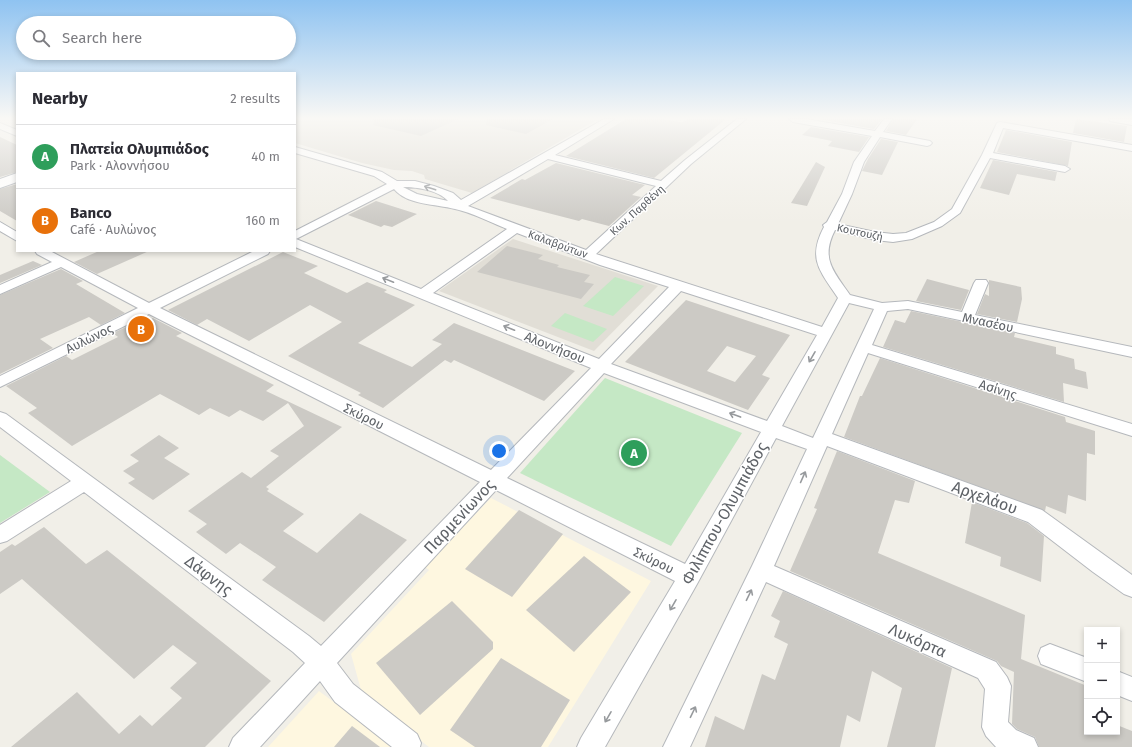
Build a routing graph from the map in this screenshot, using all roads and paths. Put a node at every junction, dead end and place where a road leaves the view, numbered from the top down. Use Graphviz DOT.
graph roads {
  1 [pos="309,154"];
  2 [pos="552,154"];
  3 [pos="698,154"];
  4 [pos="865,154"];
  5 [pos="987,155"];
  6 [pos="548,156"];
  7 [pos="1065,169"];
  8 [pos="16,177"];
  9 [pos="0,184"];
  10 [pos="395,184"];
  11 [pos="664,185"];
  12 [pos="459,206"];
  13 [pos="829,225"];
  14 [pos="0,226"];
  15 [pos="516,228"];
  16 [pos="296,235"];
  17 [pos="16,236"];
  18 [pos="296,243"];
  19 [pos="43,252"];
  20 [pos="262,252"];
  21 [pos="588,254"];
  22 [pos="62,262"];
  23 [pos="981,283"];
  24 [pos="678,286"];
  25 [pos="0,290"];
  26 [pos="423,294"];
  27 [pos="845,298"];
  28 [pos="882,307"];
  29 [pos="148,308"];
  30 [pos="966,317"];
  31 [pos="826,333"];
  32 [pos="864,347"];
  33 [pos="1132,352"];
  34 [pos="601,366"];
  35 [pos="0,382"];
  36 [pos="0,418"];
  37 [pos="771,429"];
  38 [pos="1132,430"];
  39 [pos="820,442"];
  40 [pos="493,480"];
  41 [pos="85,482"];
  42 [pos="0,535"];
  43 [pos="761,570"];
  44 [pos="689,577"];
  45 [pos="1132,587"];
  46 [pos="1050,656"];
  47 [pos="321,662"];
  48 [pos="1084,669"];
  49 [pos="1120,684"];
  50 [pos="1132,689"];
  51 [pos="408,743"];
  52 [pos="242,747"];
  53 [pos="590,747"];
  54 [pos="676,747"];
  55 [pos="1025,747"];
  1 -- 10 [label="street, Καλαβρύτων"];
  2 -- 6 [label="street"];
  3 -- 11 [label="street, Κων. Παρθένη"];
  4 -- 13 [label="street"];
  5 -- 7 [label="street"];
  5 -- 13 [label="street, Κουτουζή"];
  6 -- 11 [label="street"];
  6 -- 12 [label="street"];
  8 -- 9 [label="main road"];
  10 -- 12 [label="street, Καλαβρύτων"];
  10 -- 16 [label="street"];
  11 -- 21 [label="street, Κων. Παρθένη"];
  12 -- 15 [label="street, Καλαβρύτων"];
  13 -- 27 [label="street"];
  14 -- 17 [label="street"];
  15 -- 21 [label="street, Καλαβρύτων"];
  15 -- 26 [label="street"];
  26 -- 18 [label="street, Αλοννήσου, one-way"];
  19 -- 22 [label="street, Σκύρου"];
  20 -- 29 [label="street, Αυλώνος"];
  21 -- 24 [label="street, Καλαβρύτων"];
  22 -- 25 [label="street"];
  22 -- 29 [label="street, Σκύρου"];
  23 -- 30 [label="street"];
  24 -- 31 [label="street, Καλαβρύτων"];
  24 -- 34 [label="street, Παρμενίωνος"];
  34 -- 26 [label="street, Αλοννήσου, one-way"];
  27 -- 28 [label="street, Μνασέου"];
  27 -- 31 [label="street, Φιλίππου-Ολυμπιάδος"];
  28 -- 30 [label="street, Μνασέου"];
  28 -- 32 [label="street"];
  29 -- 35 [label="street, Αυλώνος"];
  29 -- 40 [label="street, Σκύρου"];
  30 -- 33 [label="street, Μνασέου"];
  31 -- 37 [label="street, Φιλίππου-Ολυμπιάδος, one-way"];
  32 -- 38 [label="street, Ασίνης"];
  32 -- 39 [label="street"];
  37 -- 34 [label="street, Αλοννήσου, one-way"];
  34 -- 40 [label="street, Παρμενίωνος"];
  36 -- 41 [label="street, Δάφνης"];
  37 -- 39 [label="street, Αλοννήσου"];
  37 -- 44 [label="street, Φιλίππου-Ολυμπιάδος"];
  43 -- 39 [label="street, one-way"];
  39 -- 45 [label="street, Αρχελάου"];
  40 -- 44 [label="street, Σκύρου"];
  40 -- 47 [label="street, Παρμενίωνος"];
  41 -- 42 [label="street"];
  41 -- 47 [label="street, Δάφνης"];
  54 -- 43 [label="street, one-way"];
  43 -- 55 [label="street, Λυκόρτα"];
  44 -- 53 [label="street, Φιλίππου-Ολυμπιάδος, one-way"];
  46 -- 48 [label="street"];
  47 -- 51 [label="street, Δάφνης"];
  47 -- 52 [label="street, Παρμενίωνος"];
  49 -- 50 [label="street"];
}
